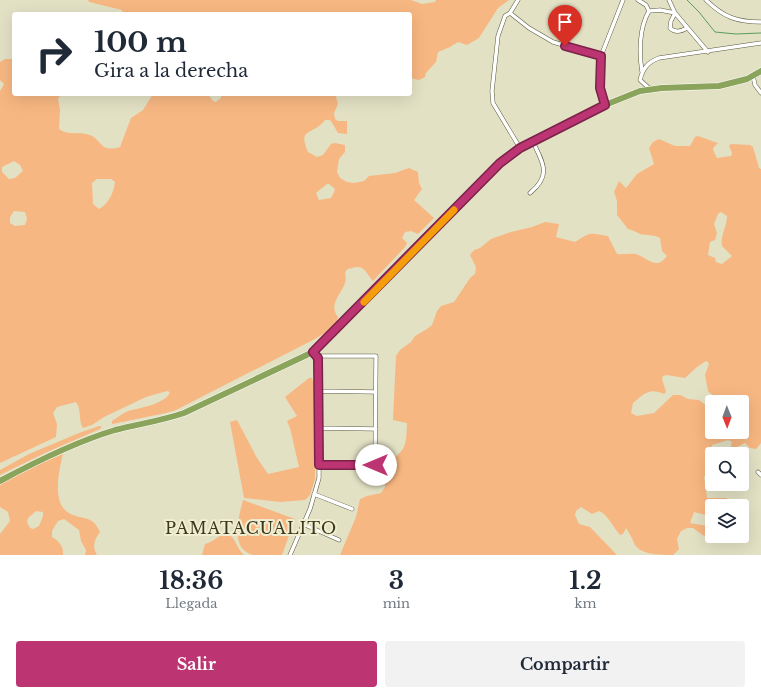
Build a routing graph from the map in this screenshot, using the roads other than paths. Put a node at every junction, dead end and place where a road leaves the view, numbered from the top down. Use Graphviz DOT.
graph roads {
  1 [pos="518,0"];
  2 [pos="623,0"];
  3 [pos="638,0"];
  4 [pos="669,0"];
  5 [pos="706,0"];
  6 [pos="649,11"];
  7 [pos="510,13"];
  8 [pos="675,13"];
  9 [pos="760,22"];
  10 [pos="687,28"];
  11 [pos="761,43"];
  12 [pos="708,52"];
  13 [pos="601,56"];
  14 [pos="761,71"];
  15 [pos="642,72"];
  16 [pos="754,76"];
  17 [pos="650,89"];
  18 [pos="761,93"];
  19 [pos="605,105"];
  20 [pos="533,142"];
  21 [pos="520,148"];
  22 [pos="530,193"];
  23 [pos="315,354"];
  24 [pos="319,391"];
  25 [pos="376,392"];
  26 [pos="319,428"];
  27 [pos="376,429"];
  28 [pos="319,465"];
  29 [pos="0,481"];
  30 [pos="314,494"];
  31 [pos="352,509"];
  32 [pos="303,524"];
  33 [pos="339,540"];
  34 [pos="290,555"];
  1 -- 7 [label="street"];
  2 -- 13 [label="street"];
  3 -- 6 [label="street"];
  4 -- 8 [label="street"];
  5 -- 9 [label="street"];
  6 -- 8 [label="street"];
  6 -- 15 [label="street"];
  7 -- 13 [label="street"];
  7 -- 21 [label="street"];
  8 -- 10 [label="street"];
  8 -- 10 [label="street"];
  10 -- 12 [label="street"];
  11 -- 12 [label="street"];
  12 -- 15 [label="street"];
  13 -- 19 [label="street"];
  14 -- 16 [label="highway"];
  15 -- 17 [label="street"];
  16 -- 17 [label="highway"];
  16 -- 18 [label="street"];
  17 -- 19 [label="highway"];
  19 -- 20 [label="highway"];
  20 -- 21 [label="highway"];
  20 -- 22 [label="street"];
  21 -- 23 [label="highway"];
  23 -- 24 [label="street"];
  23 -- 25 [label="street"];
  23 -- 29 [label="highway"];
  24 -- 25 [label="street"];
  24 -- 26 [label="street"];
  25 -- 27 [label="street"];
  26 -- 27 [label="street"];
  26 -- 28 [label="street"];
  27 -- 28 [label="street"];
  28 -- 30 [label="street"];
  30 -- 31 [label="street"];
  30 -- 32 [label="street"];
  32 -- 33 [label="street"];
  32 -- 34 [label="street"];
}
